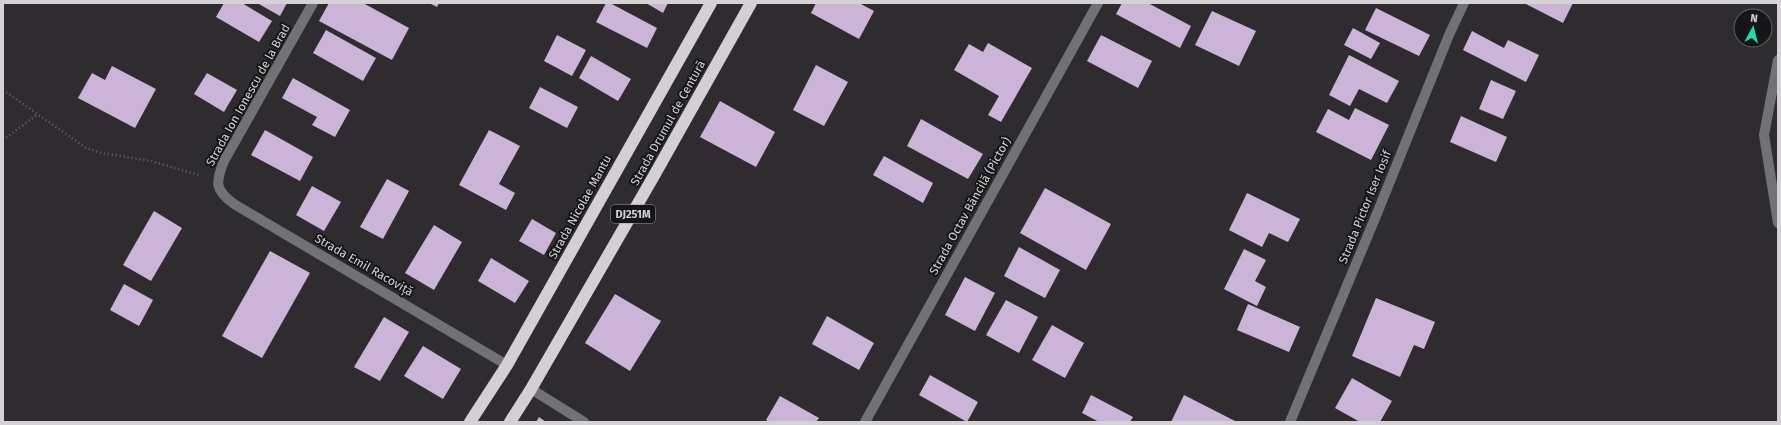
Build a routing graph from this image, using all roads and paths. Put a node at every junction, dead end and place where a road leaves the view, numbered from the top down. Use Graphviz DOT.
graph roads {
  1 [pos="313,3"];
  2 [pos="711,3"];
  3 [pos="751,3"];
  4 [pos="1098,3"];
  5 [pos="1464,3"];
  6 [pos="1778,60"];
  7 [pos="3,90"];
  8 [pos="38,114"];
  9 [pos="3,140"];
  10 [pos="217,179"];
  11 [pos="1778,223"];
  12 [pos="507,365"];
  13 [pos="531,389"];
  14 [pos="470,422"];
  15 [pos="510,422"];
  16 [pos="584,422"];
  17 [pos="865,422"];
  18 [pos="1290,422"];
  1 -- 10 [label="street, Strada Ion Ionescu de la Brad"];
  2 -- 12 [label="highway, Strada Nicolae Mantu / DJ251M"];
  3 -- 13 [label="highway, Strada Drumul de Centură / DJ251M"];
  4 -- 17 [label="street, Strada Octav Băncilă (Pictor)"];
  5 -- 18 [label="street, Strada Pictor Iser Iosif"];
  6 -- 11 [label="street"];
  7 -- 8 [label="path"];
  8 -- 9 [label="path"];
  8 -- 10 [label="path"];
  10 -- 12 [label="street, Strada Emil Racoviță"];
  12 -- 14 [label="highway, Strada Nicolae Mantu / DJ251M"];
  13 -- 15 [label="highway, Strada Drumul de Centură / DJ251M"];
  13 -- 16 [label="street"];
}
